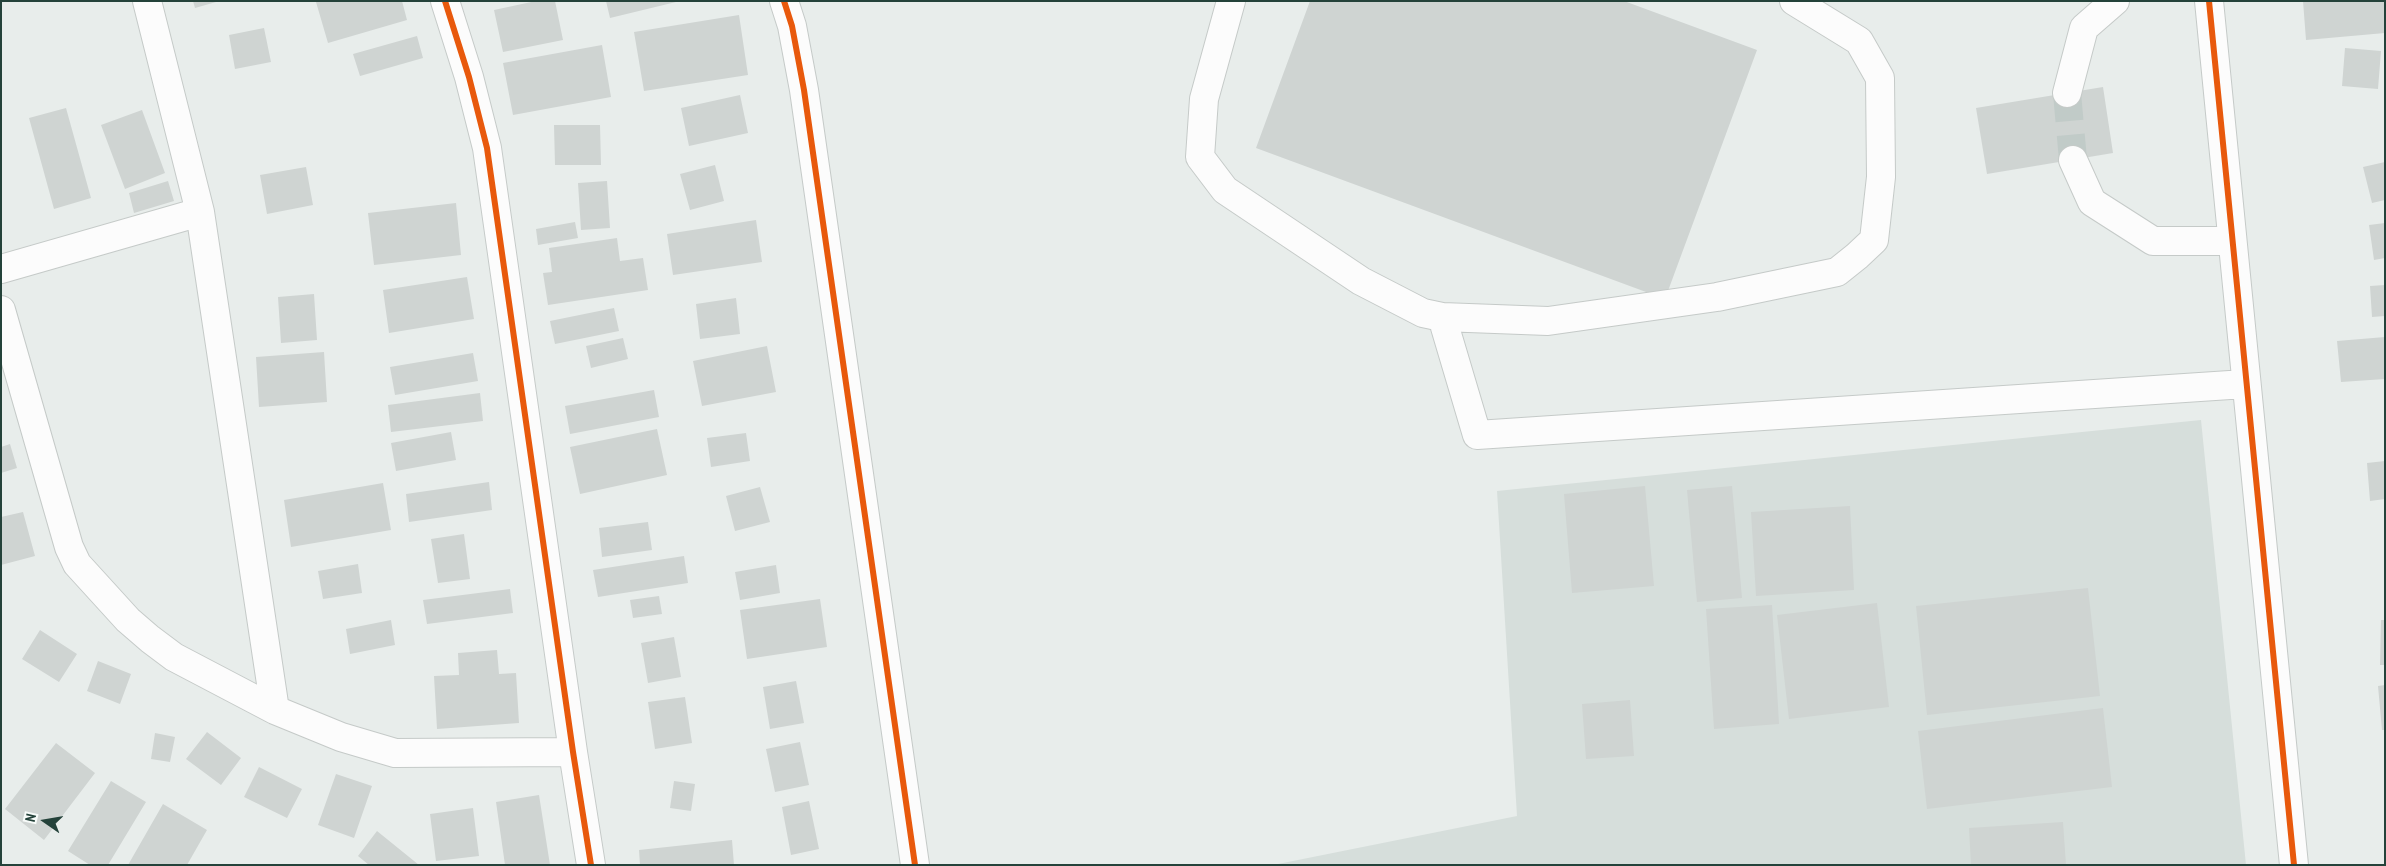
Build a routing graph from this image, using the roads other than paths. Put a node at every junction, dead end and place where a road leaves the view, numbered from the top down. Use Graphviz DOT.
graph roads {
  1 [pos="147,1"];
  2 [pos="445,1"];
  3 [pos="784,1"];
  4 [pos="1231,1"];
  5 [pos="1794,1"];
  6 [pos="2115,1"];
  7 [pos="2208,1"];
  8 [pos="2068,93"];
  9 [pos="2073,160"];
  10 [pos="200,212"];
  11 [pos="2232,241"];
  12 [pos="1,269"];
  13 [pos="1,310"];
  14 [pos="1442,317"];
  15 [pos="2245,384"];
  16 [pos="275,710"];
  17 [pos="573,752"];
  18 [pos="591,865"];
  19 [pos="915,865"];
  20 [pos="2294,865"];
  1 -- 10 [label="street"];
  2 -- 17 [label="street"];
  3 -- 19 [label="street"];
  4 -- 14 [label="street"];
  5 -- 14 [label="street"];
  6 -- 8 [label="street"];
  7 -- 11 [label="street"];
  9 -- 11 [label="street"];
  10 -- 12 [label="street"];
  10 -- 16 [label="street"];
  11 -- 15 [label="street"];
  13 -- 16 [label="street"];
  14 -- 15 [label="street"];
  15 -- 20 [label="street"];
  16 -- 17 [label="street"];
  17 -- 18 [label="street"];
}
